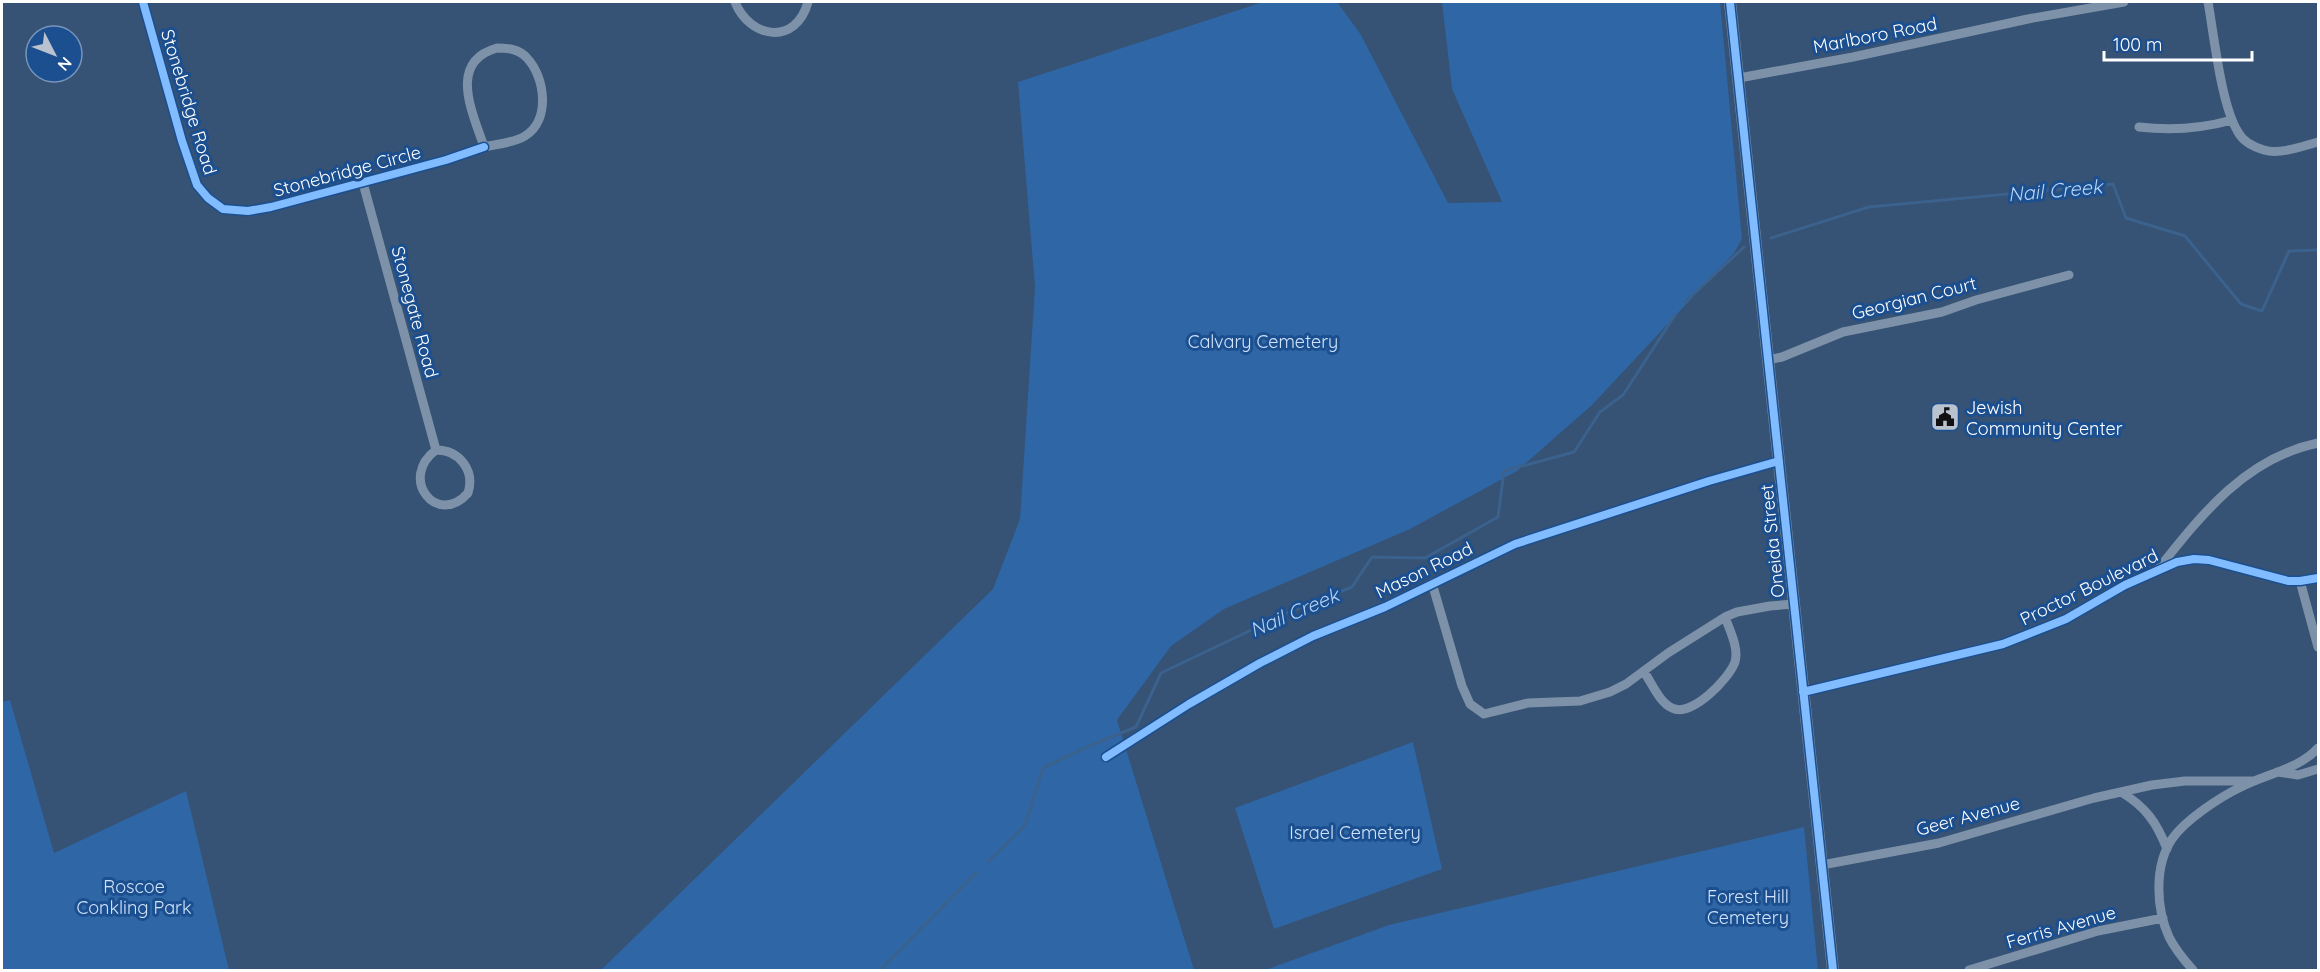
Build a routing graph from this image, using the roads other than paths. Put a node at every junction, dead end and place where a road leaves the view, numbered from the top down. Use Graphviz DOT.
graph roads {
  1 [pos="142,2"];
  2 [pos="735,2"];
  3 [pos="808,2"];
  4 [pos="1730,2"];
  5 [pos="2124,2"];
  6 [pos="2208,2"];
  7 [pos="1739,78"];
  8 [pos="2232,120"];
  9 [pos="2139,127"];
  10 [pos="2319,142"];
  11 [pos="484,147"];
  12 [pos="363,183"];
  13 [pos="217,206"];
  14 [pos="2069,275"];
  15 [pos="1768,360"];
  16 [pos="2319,443"];
  17 [pos="436,450"];
  18 [pos="1779,461"];
  19 [pos="2158,569"];
  20 [pos="2319,578"];
  21 [pos="2300,581"];
  22 [pos="1432,583"];
  23 [pos="1794,604"];
  24 [pos="1725,617"];
  25 [pos="2319,647"];
  26 [pos="1644,672"];
  27 [pos="1803,692"];
  28 [pos="2319,748"];
  29 [pos="1106,757"];
  30 [pos="2319,769"];
  31 [pos="2277,772"];
  32 [pos="2254,781"];
  33 [pos="2121,792"];
  34 [pos="2167,849"];
  35 [pos="1821,865"];
  36 [pos="2163,918"];
  37 [pos="1833,970"];
  38 [pos="1969,970"];
  39 [pos="2193,970"];
  1 -- 13 [label="street, Stonebridge Road"];
  2 -- 3 [label="street"];
  4 -- 7 [label="street, Oneida Street"];
  5 -- 7 [label="street, Marlboro Road"];
  6 -- 8 [label="street"];
  7 -- 15 [label="street, Oneida Street"];
  8 -- 9 [label="street"];
  8 -- 10 [label="street"];
  11 -- 11 [label="street, Stonebridge Circle"];
  11 -- 12 [label="street, Stonebridge Circle"];
  12 -- 13 [label="street, Stonebridge Circle"];
  12 -- 17 [label="street, Stonegate Road"];
  14 -- 15 [label="street, Georgian Court"];
  15 -- 18 [label="street, Oneida Street"];
  16 -- 19 [label="street, Proctor Boulevard"];
  17 -- 17 [label="street"];
  18 -- 22 [label="street, Mason Road"];
  18 -- 23 [label="street, Oneida Street"];
  19 -- 21 [label="street, Proctor Boulevard"];
  19 -- 27 [label="street, Proctor Boulevard"];
  20 -- 21 [label="street, Proctor Boulevard"];
  21 -- 25 [label="street"];
  22 -- 26 [label="street"];
  22 -- 29 [label="street, Mason Road"];
  23 -- 24 [label="street"];
  23 -- 27 [label="street, Oneida Street"];
  24 -- 26 [label="street"];
  24 -- 26 [label="street"];
  27 -- 35 [label="street, Oneida Street"];
  28 -- 31 [label="street"];
  30 -- 31 [label="street"];
  31 -- 32 [label="street"];
  32 -- 33 [label="street, Geer Avenue"];
  32 -- 34 [label="street"];
  33 -- 34 [label="street"];
  33 -- 35 [label="street, Geer Avenue"];
  34 -- 36 [label="street"];
  35 -- 37 [label="street, Oneida Street"];
  36 -- 38 [label="street, Ferris Avenue"];
  36 -- 39 [label="street"];
}
